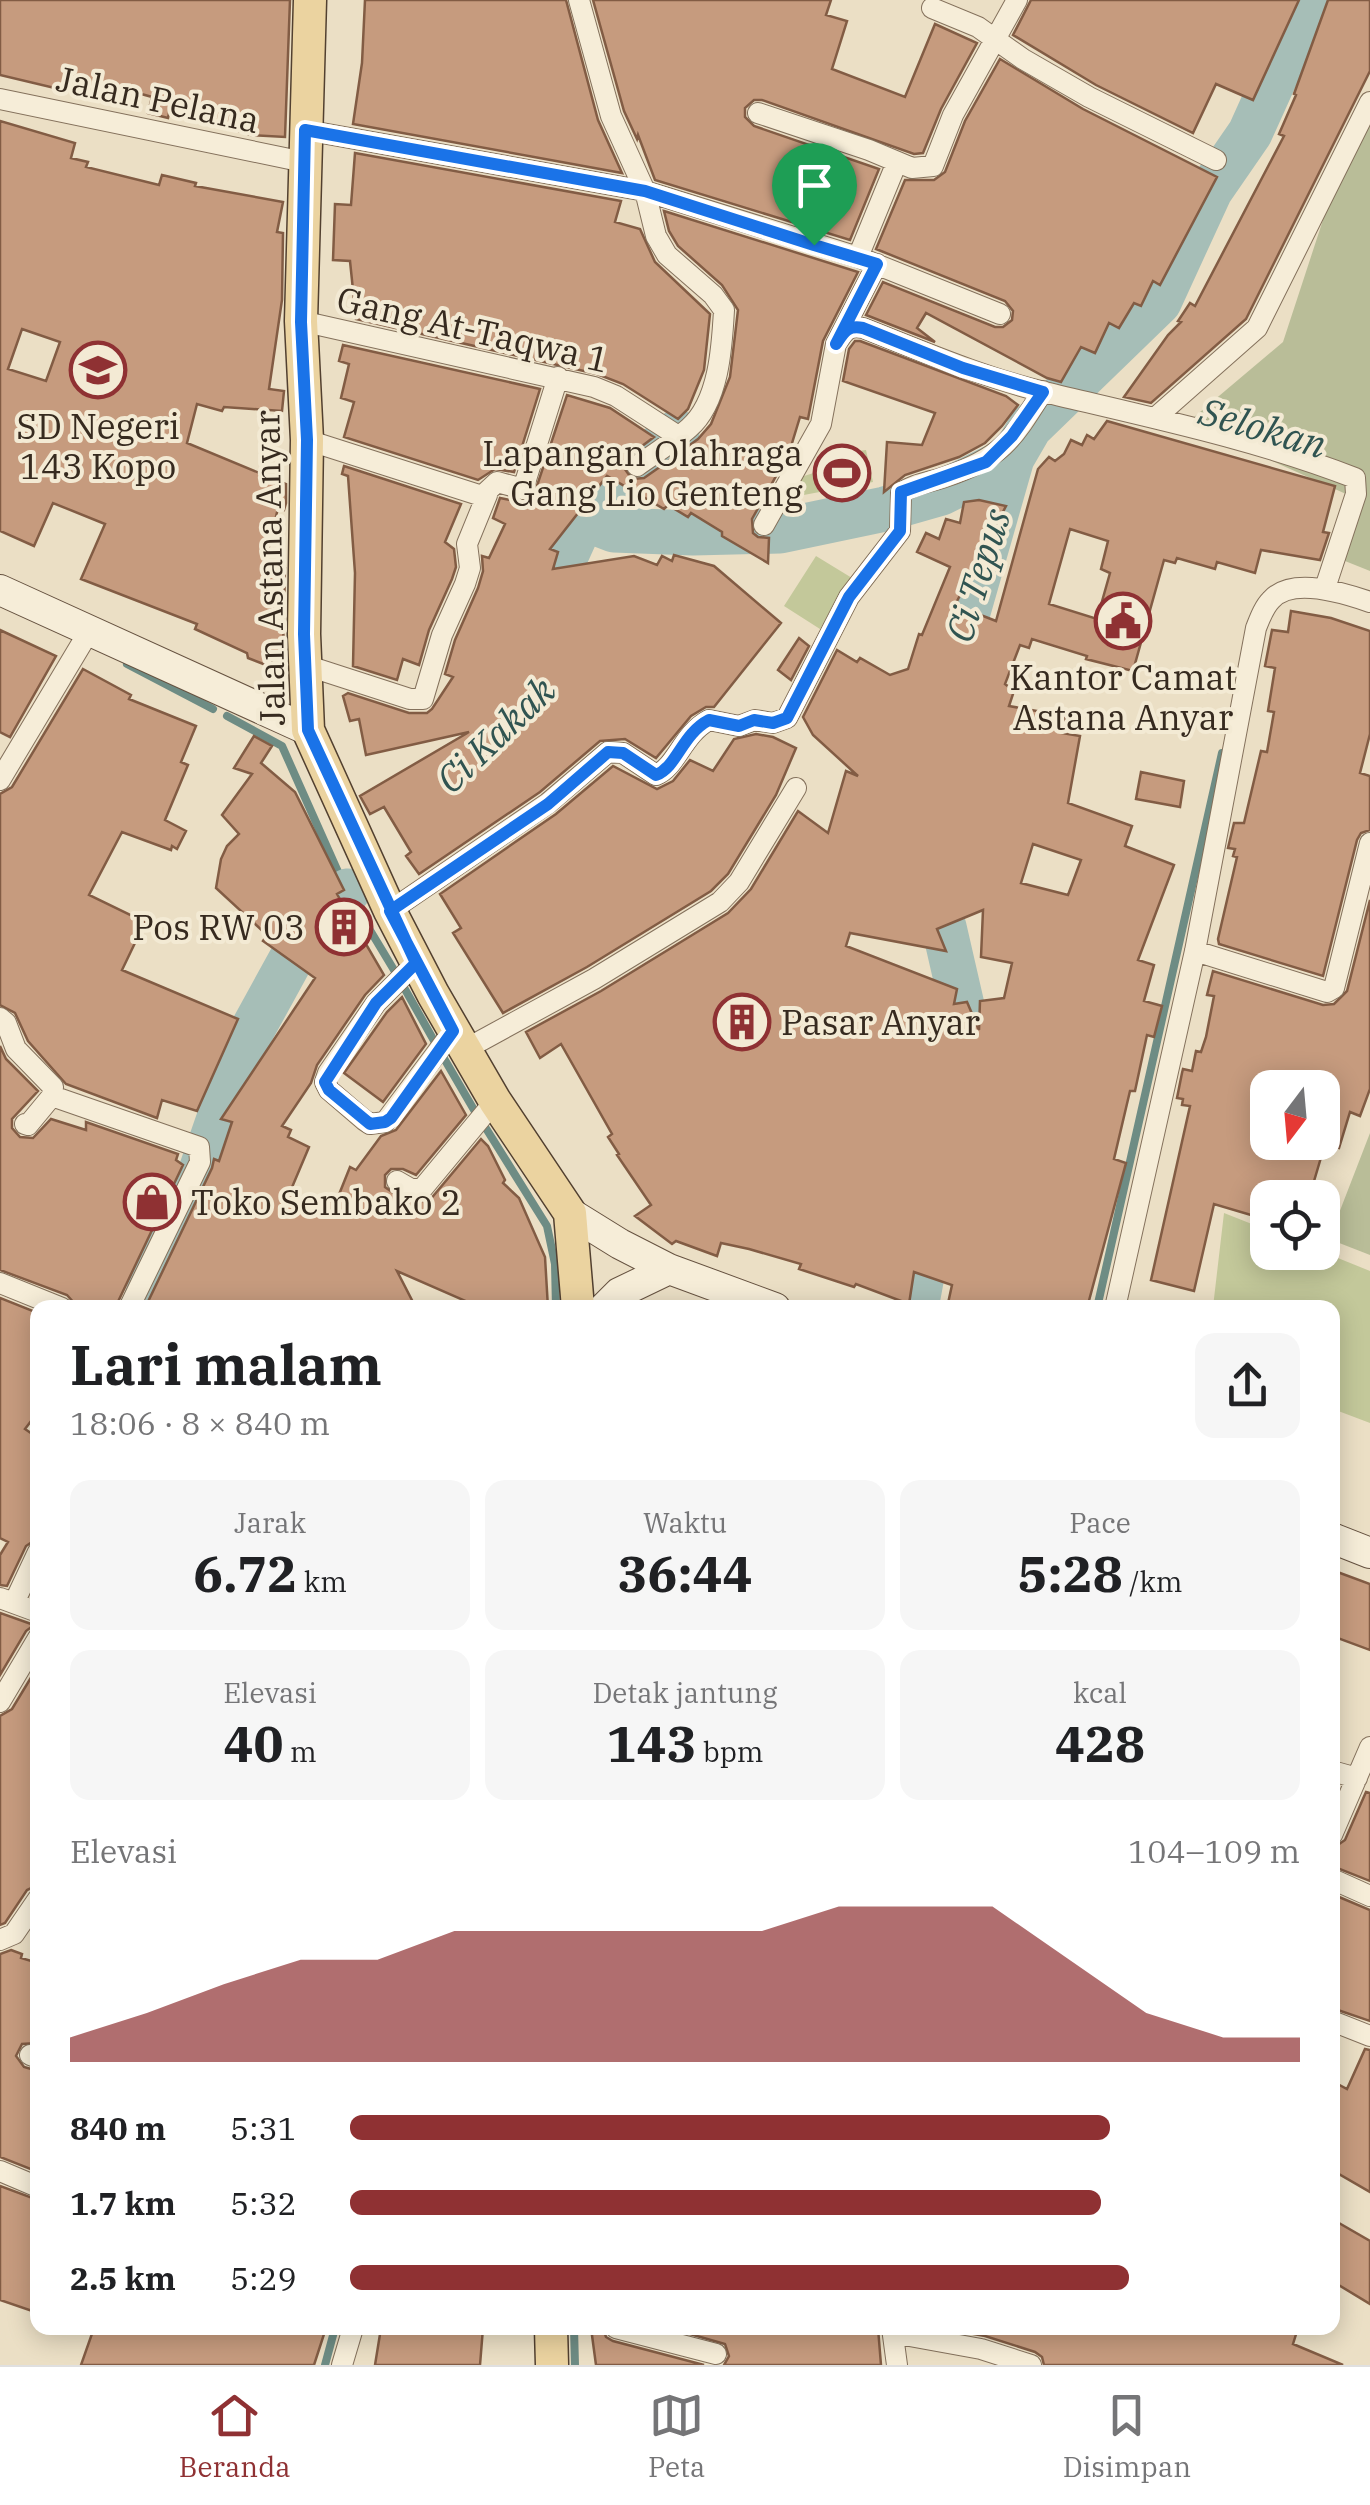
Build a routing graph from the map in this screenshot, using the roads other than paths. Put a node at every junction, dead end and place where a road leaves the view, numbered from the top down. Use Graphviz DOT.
graph roads {
  1 [pos="310,0"];
  2 [pos="579,0"];
  3 [pos="1016,0"];
  4 [pos="932,8"];
  5 [pos="996,38"];
  6 [pos="0,99"];
  7 [pos="1370,102"];
  8 [pos="758,113"];
  9 [pos="304,146"];
  10 [pos="1216,160"];
  11 [pos="897,162"];
  12 [pos="645,191"];
  13 [pos="867,260"];
  14 [pos="1000,314"];
  15 [pos="301,322"];
  16 [pos="836,344"];
  17 [pos="558,377"];
  18 [pos="1040,394"];
  19 [pos="1155,418"];
  20 [pos="676,433"];
  21 [pos="307,440"];
  22 [pos="637,466"];
  23 [pos="486,495"];
  24 [pos="764,525"];
  25 [pos="1325,588"];
  26 [pos="0,590"];
  27 [pos="1370,602"];
  28 [pos="90,628"];
  29 [pos="305,665"];
  30 [pos="308,730"];
  31 [pos="0,780"];
  32 [pos="796,788"];
  33 [pos="1370,843"];
  34 [pos="390,911"];
  35 [pos="1194,951"];
  36 [pos="416,963"];
  37 [pos="0,1018"];
  38 [pos="458,1040"];
  39 [pos="52,1096"];
  40 [pos="494,1101"];
  41 [pos="25,1124"];
  42 [pos="397,1181"];
  43 [pos="570,1213"];
  44 [pos="668,1269"];
  45 [pos="0,1283"];
  46 [pos="42,1300"];
  47 [pos="133,1300"];
  48 [pos="577,1300"];
  49 [pos="612,1300"];
  50 [pos="753,1300"];
  51 [pos="1117,1300"];
  52 [pos="1340,1541"];
  53 [pos="1370,1553"];
  54 [pos="30,1564"];
  55 [pos="7,1600"];
  56 [pos="30,1651"];
  57 [pos="0,1702"];
  58 [pos="1370,1746"];
  59 [pos="1340,1773"];
  60 [pos="1357,1778"];
  61 [pos="1340,1817"];
  62 [pos="1340,1883"];
  63 [pos="1370,1896"];
  64 [pos="30,1911"];
  65 [pos="0,1940"];
  66 [pos="1340,2024"];
  67 [pos="1370,2036"];
  68 [pos="0,2171"];
  69 [pos="30,2184"];
  70 [pos="351,2335"];
  71 [pos="551,2335"];
  72 [pos="643,2335"];
  73 [pos="894,2335"];
  74 [pos="916,2335"];
  75 [pos="716,2354"];
  76 [pos="342,2365"];
  77 [pos="552,2365"];
  78 [pos="897,2365"];
  79 [pos="1031,2365"];
  1 -- 9 [label="main road, Jalan Astana Anyar"];
  2 -- 12 [label="street"];
  3 -- 5 [label="street"];
  4 -- 5 [label="street"];
  5 -- 10 [label="street"];
  5 -- 11 [label="street"];
  6 -- 9 [label="street, Jalan Pelana"];
  7 -- 19 [label="street"];
  8 -- 11 [label="street"];
  9 -- 12 [label="street, Jalan Pelana"];
  9 -- 15 [label="main road, Jalan Astana Anyar"];
  11 -- 13 [label="street"];
  12 -- 13 [label="street, Jalan Pelana"];
  12 -- 20 [label="street"];
  13 -- 14 [label="street, Jalan Pelana"];
  13 -- 16 [label="street"];
  15 -- 17 [label="street, Gang At-Taqwa 1"];
  15 -- 21 [label="main road, Jalan Astana Anyar"];
  16 -- 18 [label="street"];
  16 -- 24 [label="street"];
  17 -- 20 [label="street, Gang At-Taqwa 1"];
  17 -- 23 [label="street"];
  18 -- 19 [label="street"];
  18 -- 34 [label="street"];
  19 -- 25 [label="street"];
  20 -- 22 [label="street"];
  21 -- 23 [label="street"];
  21 -- 29 [label="main road, Jalan Astana Anyar"];
  23 -- 29 [label="street"];
  25 -- 27 [label="street"];
  25 -- 35 [label="street"];
  26 -- 28 [label="main road"];
  28 -- 30 [label="main road"];
  28 -- 31 [label="street"];
  29 -- 30 [label="main road, Jalan Astana Anyar"];
  30 -- 34 [label="main road, Jalan Astana Anyar"];
  32 -- 38 [label="street"];
  33 -- 35 [label="street"];
  34 -- 36 [label="main road, Jalan Astana Anyar"];
  35 -- 51 [label="street"];
  36 -- 38 [label="main road, Jalan Astana Anyar"];
  36 -- 38 [label="street"];
  37 -- 39 [label="street"];
  38 -- 40 [label="main road, Jalan Astana Anyar"];
  39 -- 41 [label="street"];
  39 -- 47 [label="street"];
  40 -- 42 [label="street"];
  40 -- 43 [label="main road, Jalan Astana Anyar"];
  43 -- 44 [label="main road"];
  43 -- 48 [label="main road, Jalan Astana Anyar"];
  44 -- 49 [label="main road"];
  44 -- 50 [label="main road"];
  45 -- 46 [label="street"];
  52 -- 53 [label="main road"];
  54 -- 55 [label="street"];
  56 -- 57 [label="street"];
  58 -- 60 [label="street"];
  59 -- 60 [label="street"];
  60 -- 61 [label="street"];
  62 -- 63 [label="street"];
  64 -- 65 [label="street"];
  66 -- 67 [label="street"];
  68 -- 69 [label="street"];
  70 -- 76 [label="street"];
  71 -- 77 [label="main road"];
  72 -- 75 [label="street"];
  73 -- 78 [label="street"];
  74 -- 79 [label="street"];
}
